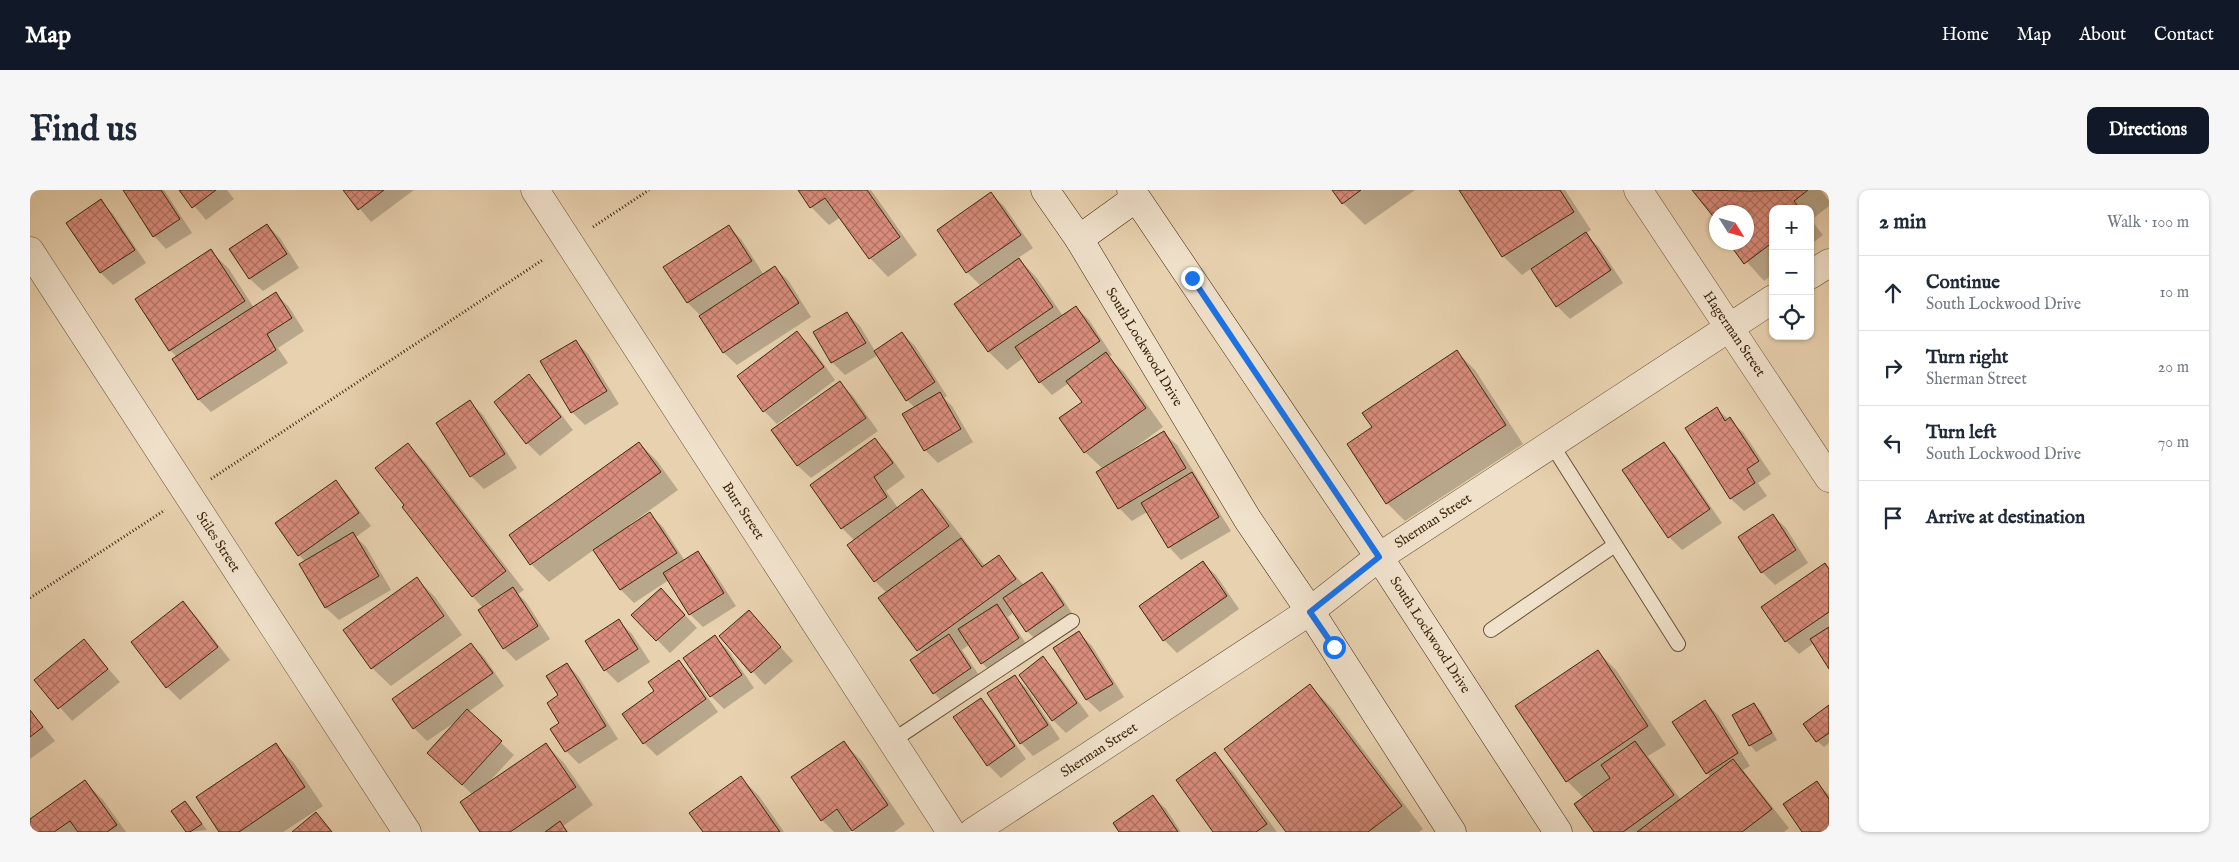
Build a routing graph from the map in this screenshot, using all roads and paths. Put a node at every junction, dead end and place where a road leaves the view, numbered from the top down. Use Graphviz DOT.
graph roads {
  1 [pos="535,190"];
  2 [pos="649,190"];
  3 [pos="1045,190"];
  4 [pos="1638,190"];
  5 [pos="1134,194"];
  6 [pos="589,230"];
  7 [pos="1079,239"];
  8 [pos="30,251"];
  9 [pos="544,259"];
  10 [pos="1829,262"];
  11 [pos="1814,272"];
  12 [pos="1769,302"];
  13 [pos="1730,328"];
  14 [pos="1552,445"];
  15 [pos="1829,478"];
  16 [pos="205,483"];
  17 [pos="166,509"];
  18 [pos="1615,545"];
  19 [pos="1379,557"];
  20 [pos="30,598"];
  21 [pos="1310,612"];
  22 [pos="1072,620"];
  23 [pos="1491,630"];
  24 [pos="1678,644"];
  25 [pos="892,740"];
  26 [pos="407,832"];
  27 [pos="951,832"];
  28 [pos="973,832"];
  29 [pos="1452,832"];
  30 [pos="1558,832"];
  1 -- 25 [label="street, Burr Street"];
  2 -- 6 [label="path"];
  3 -- 7 [label="street, South Lockwood Drive"];
  4 -- 13 [label="street, Hagerman Street"];
  5 -- 7 [label="street"];
  5 -- 19 [label="street, South Lockwood Drive"];
  7 -- 21 [label="street, South Lockwood Drive"];
  8 -- 26 [label="street, Stiles Street"];
  9 -- 16 [label="path"];
  10 -- 11 [label="street"];
  12 -- 13 [label="street, Sherman Street"];
  13 -- 14 [label="street, Sherman Street"];
  13 -- 15 [label="street, Hagerman Street"];
  14 -- 18 [label="lane"];
  14 -- 19 [label="street, Sherman Street"];
  17 -- 20 [label="path"];
  18 -- 23 [label="lane"];
  18 -- 24 [label="lane"];
  19 -- 21 [label="street, Sherman Street"];
  19 -- 30 [label="street, South Lockwood Drive"];
  21 -- 28 [label="street, Sherman Street"];
  21 -- 29 [label="street, South Lockwood Drive"];
  22 -- 25 [label="lane"];
  25 -- 27 [label="street, Burr Street"];
}
